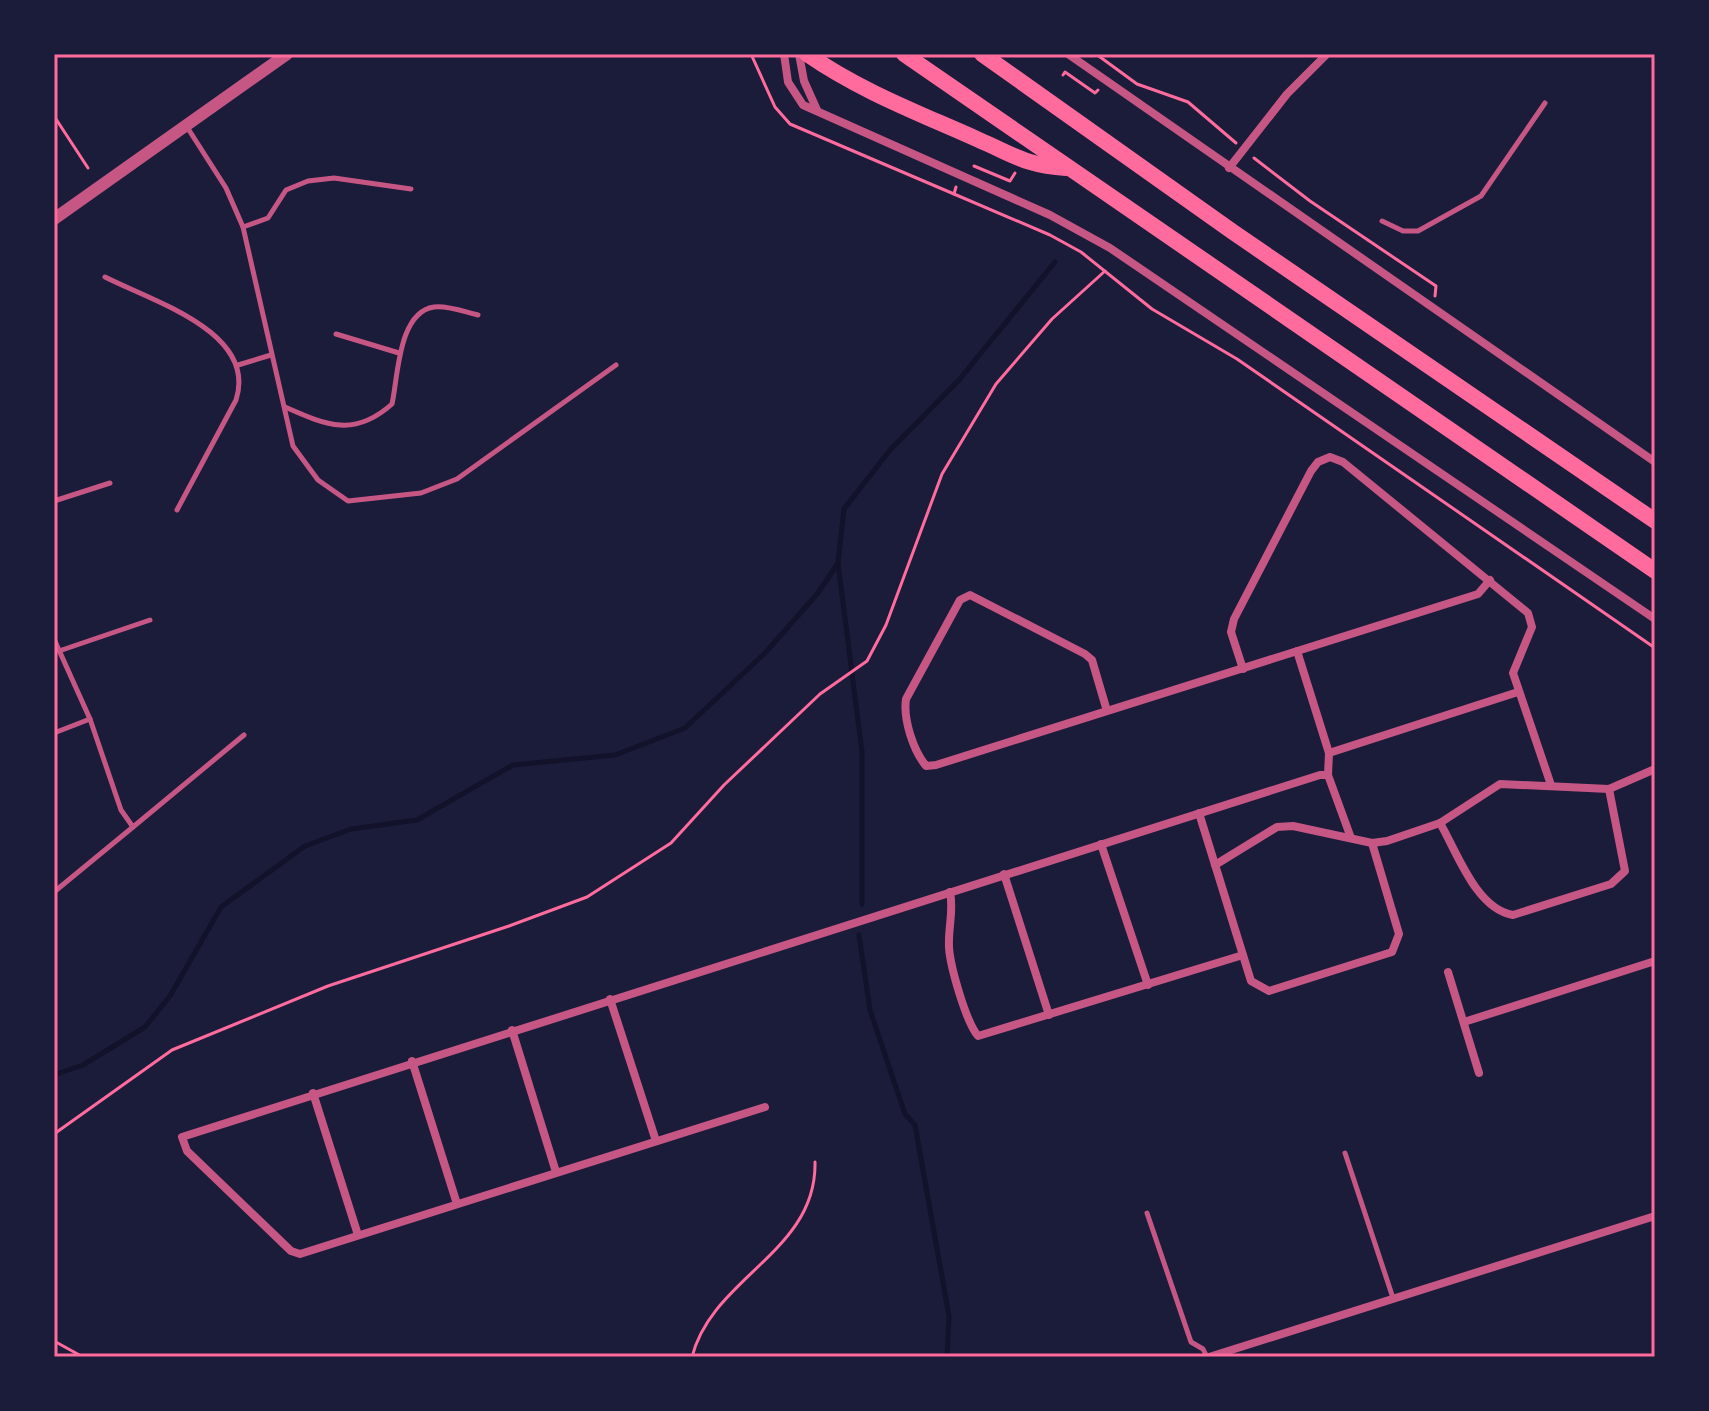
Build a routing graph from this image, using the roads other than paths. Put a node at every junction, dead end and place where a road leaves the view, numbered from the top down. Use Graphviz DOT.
graph roads {
  1 [pos="287,54"];
  2 [pos="784,54"];
  3 [pos="799,54"];
  4 [pos="807,54"];
  5 [pos="904,54"];
  6 [pos="982,54"];
  7 [pos="1068,54"];
  8 [pos="1327,54"];
  9 [pos="1545,103"];
  10 [pos="818,111"];
  11 [pos="186,126"];
  12 [pos="1066,168"];
  13 [pos="1229,168"];
  14 [pos="411,189"];
  15 [pos="54,219"];
  16 [pos="1382,221"];
  17 [pos="243,227"];
  18 [pos="105,277"];
  19 [pos="478,315"];
  20 [pos="336,334"];
  21 [pos="399,353"];
  22 [pos="271,355"];
  23 [pos="238,365"];
  24 [pos="616,365"];
  25 [pos="284,406"];
  26 [pos="1655,462"];
  27 [pos="110,483"];
  28 [pos="54,501"];
  29 [pos="177,510"];
  30 [pos="1655,521"];
  31 [pos="1655,571"];
  32 [pos="1490,580"];
  33 [pos="1655,619"];
  34 [pos="150,620"];
  35 [pos="54,639"];
  36 [pos="59,651"];
  37 [pos="1297,651"];
  38 [pos="1243,669"];
  39 [pos="1518,692"];
  40 [pos="1107,711"];
  41 [pos="90,719"];
  42 [pos="54,733"];
  43 [pos="244,735"];
  44 [pos="1329,753"];
  45 [pos="1655,769"];
  46 [pos="1328,775"];
  47 [pos="1551,785"];
  48 [pos="1609,789"];
  49 [pos="1199,813"];
  50 [pos="1440,823"];
  51 [pos="133,827"];
  52 [pos="1351,838"];
  53 [pos="1372,843"];
  54 [pos="1101,844"];
  55 [pos="1215,865"];
  56 [pos="1004,874"];
  57 [pos="54,892"];
  58 [pos="950,892"];
  59 [pos="1243,955"];
  60 [pos="1655,961"];
  61 [pos="1448,972"];
  62 [pos="1148,985"];
  63 [pos="610,999"];
  64 [pos="1049,1015"];
  65 [pos="1464,1022"];
  66 [pos="512,1030"];
  67 [pos="412,1061"];
  68 [pos="1479,1073"];
  69 [pos="313,1093"];
  70 [pos="765,1107"];
  71 [pos="656,1141"];
  72 [pos="1345,1153"];
  73 [pos="556,1172"];
  74 [pos="457,1204"];
  75 [pos="1147,1213"];
  76 [pos="1655,1216"];
  77 [pos="358,1235"];
  78 [pos="1394,1299"];
  79 [pos="1208,1357"];
  1 -- 11 [label="street"];
  2 -- 10 [label="street"];
  3 -- 10 [label="street"];
  4 -- 12 [label="highway"];
  5 -- 12 [label="highway"];
  6 -- 30 [label="highway"];
  7 -- 13 [label="street"];
  8 -- 13 [label="street"];
  9 -- 16 [label="lane"];
  10 -- 33 [label="street"];
  11 -- 15 [label="street"];
  11 -- 17 [label="lane"];
  12 -- 31 [label="highway"];
  13 -- 26 [label="street"];
  14 -- 17 [label="lane"];
  17 -- 22 [label="lane"];
  18 -- 23 [label="lane"];
  19 -- 21 [label="lane"];
  20 -- 21 [label="lane"];
  21 -- 25 [label="lane"];
  22 -- 23 [label="lane"];
  22 -- 25 [label="lane"];
  23 -- 29 [label="lane"];
  24 -- 25 [label="lane"];
  27 -- 28 [label="lane"];
  32 -- 37 [label="street"];
  32 -- 38 [label="street"];
  32 -- 39 [label="street"];
  34 -- 36 [label="lane"];
  35 -- 36 [label="lane"];
  36 -- 41 [label="lane"];
  37 -- 38 [label="street"];
  37 -- 44 [label="street"];
  38 -- 40 [label="street"];
  39 -- 44 [label="street"];
  39 -- 47 [label="street"];
  40 -- 40 [label="street"];
  41 -- 42 [label="lane"];
  41 -- 51 [label="lane"];
  43 -- 51 [label="lane"];
  44 -- 46 [label="street"];
  45 -- 48 [label="street"];
  46 -- 49 [label="street"];
  46 -- 52 [label="street"];
  47 -- 48 [label="street"];
  47 -- 50 [label="street"];
  48 -- 50 [label="street"];
  49 -- 54 [label="street"];
  49 -- 55 [label="street"];
  50 -- 53 [label="street"];
  51 -- 57 [label="lane"];
  52 -- 53 [label="street"];
  52 -- 55 [label="street"];
  53 -- 59 [label="street"];
  54 -- 56 [label="street"];
  54 -- 62 [label="street"];
  55 -- 59 [label="street"];
  56 -- 58 [label="street"];
  56 -- 64 [label="street"];
  58 -- 63 [label="street"];
  58 -- 64 [label="street"];
  59 -- 62 [label="street"];
  60 -- 65 [label="street"];
  61 -- 65 [label="street"];
  62 -- 64 [label="street"];
  63 -- 66 [label="street"];
  63 -- 71 [label="street"];
  65 -- 68 [label="street"];
  66 -- 67 [label="street"];
  66 -- 73 [label="street"];
  67 -- 69 [label="street"];
  67 -- 74 [label="street"];
  69 -- 77 [label="street"];
  69 -- 77 [label="street"];
  70 -- 71 [label="street"];
  71 -- 73 [label="street"];
  72 -- 78 [label="lane"];
  73 -- 74 [label="street"];
  74 -- 77 [label="street"];
  75 -- 79 [label="lane"];
  76 -- 78 [label="street"];
  78 -- 79 [label="street"];
}
